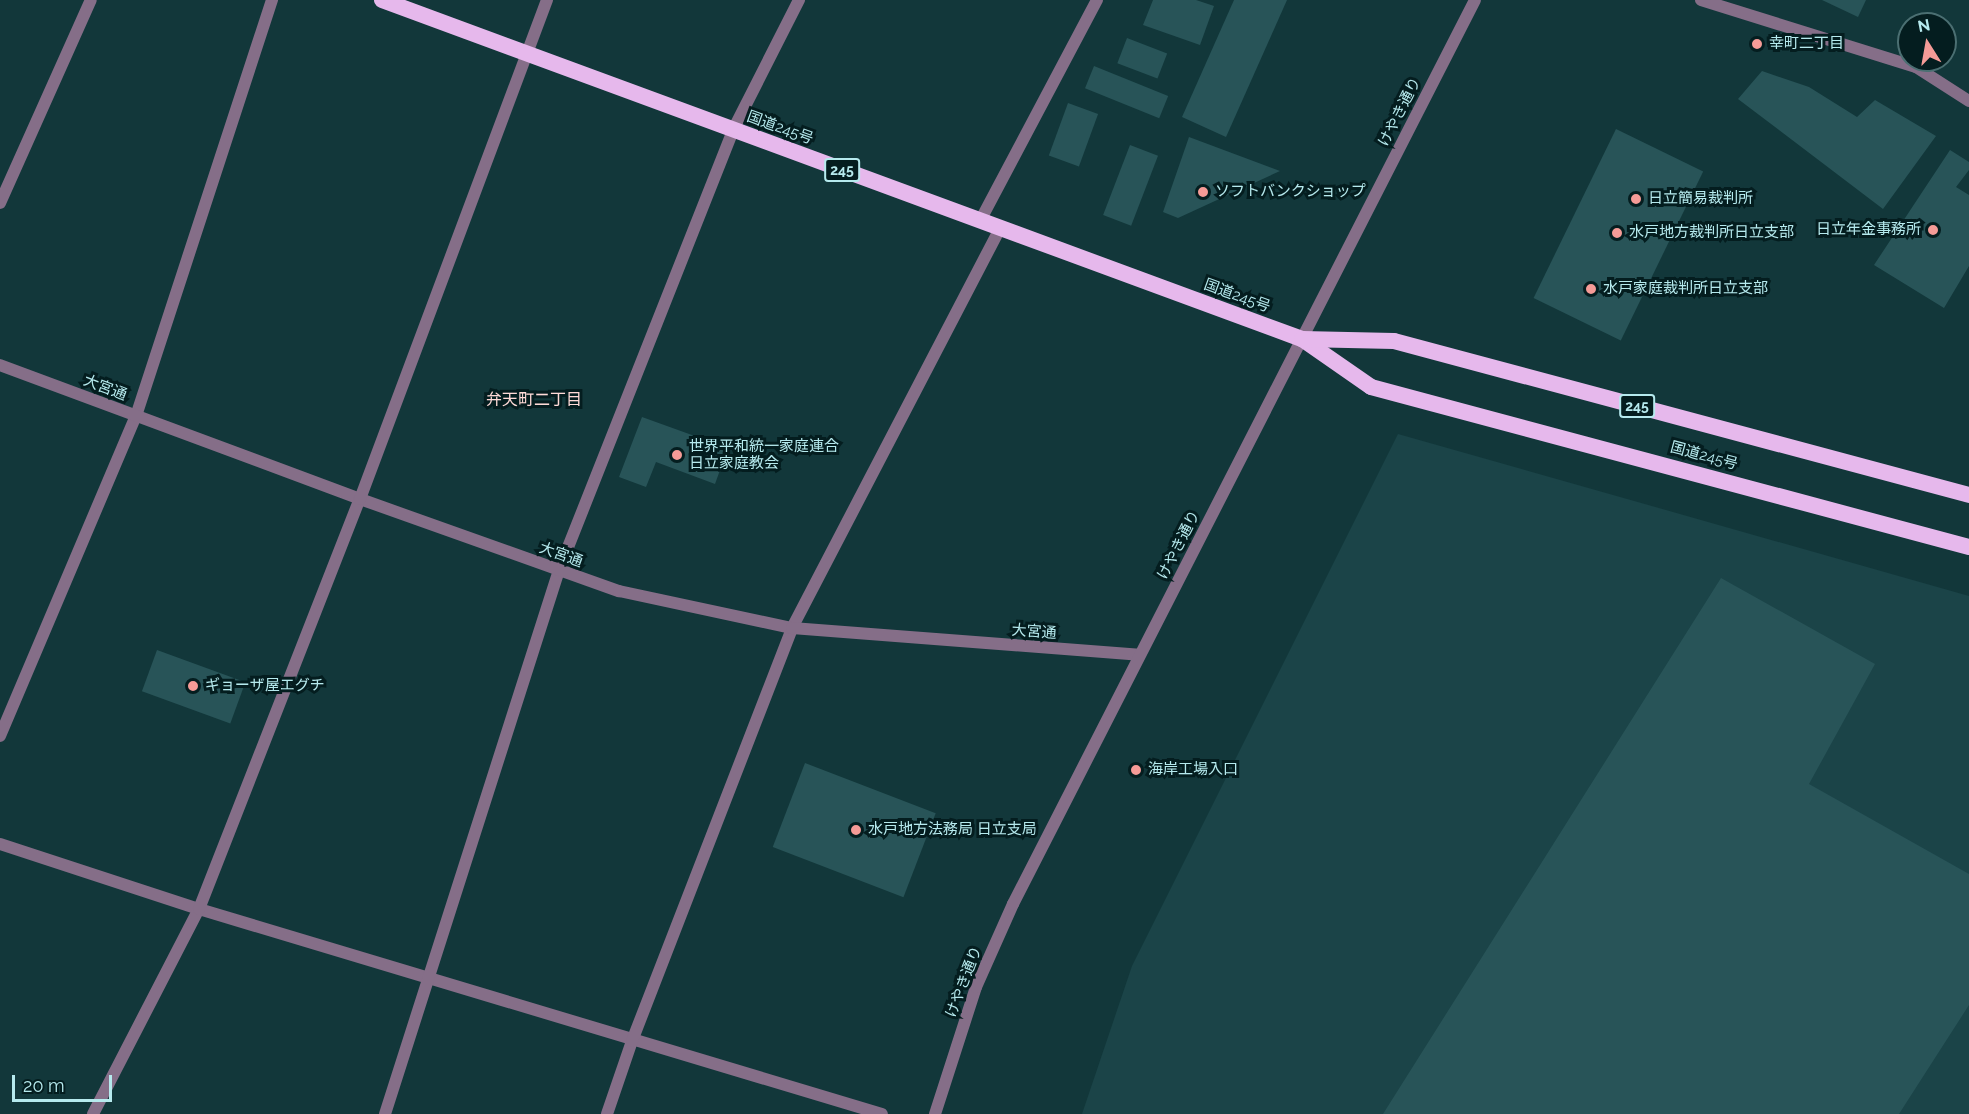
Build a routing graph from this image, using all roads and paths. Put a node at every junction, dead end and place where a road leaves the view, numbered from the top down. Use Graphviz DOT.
graph roads {
  1 [pos="91,0"];
  2 [pos="272,0"];
  3 [pos="382,0"];
  4 [pos="547,0"];
  5 [pos="799,0"];
  6 [pos="1097,0"];
  7 [pos="1475,0"];
  8 [pos="1701,0"];
  9 [pos="526,54"];
  10 [pos="1969,101"];
  11 [pos="733,130"];
  12 [pos="0,203"];
  13 [pos="981,221"];
  14 [pos="1000,228"];
  15 [pos="1302,339"];
  16 [pos="0,365"];
  17 [pos="136,416"];
  18 [pos="1969,495"];
  19 [pos="360,499"];
  20 [pos="1969,547"];
  21 [pos="559,570"];
  22 [pos="792,628"];
  23 [pos="1139,655"];
  24 [pos="0,736"];
  25 [pos="0,844"];
  26 [pos="198,909"];
  27 [pos="430,979"];
  28 [pos="632,1041"];
  29 [pos="93,1114"];
  30 [pos="385,1114"];
  31 [pos="607,1114"];
  32 [pos="882,1114"];
  33 [pos="935,1114"];
  1 -- 12 [label="street"];
  2 -- 17 [label="street"];
  3 -- 9 [label="highway, 国道245号 / 245"];
  4 -- 9 [label="street"];
  5 -- 11 [label="street"];
  6 -- 13 [label="street"];
  7 -- 15 [label="street, けやき通り"];
  8 -- 10 [label="street"];
  9 -- 11 [label="highway, 国道245号 / 245"];
  9 -- 19 [label="street"];
  11 -- 13 [label="highway, 国道245号 / 245"];
  11 -- 21 [label="street"];
  13 -- 14 [label="highway, 国道245号 / 245"];
  14 -- 15 [label="highway, 国道245号 / 245"];
  14 -- 22 [label="street"];
  15 -- 18 [label="highway, 国道245号 / 245"];
  15 -- 20 [label="highway, 国道245号 / 245"];
  15 -- 23 [label="street, けやき通り"];
  16 -- 17 [label="street, 大宮通"];
  17 -- 19 [label="street, 大宮通"];
  17 -- 24 [label="street"];
  19 -- 21 [label="street, 大宮通"];
  19 -- 26 [label="street"];
  21 -- 22 [label="street, 大宮通"];
  21 -- 27 [label="street"];
  22 -- 23 [label="street, 大宮通"];
  22 -- 28 [label="street"];
  23 -- 33 [label="street, けやき通り"];
  25 -- 26 [label="street"];
  26 -- 27 [label="street"];
  26 -- 29 [label="street"];
  27 -- 28 [label="street"];
  27 -- 30 [label="street"];
  28 -- 31 [label="street"];
  28 -- 32 [label="street"];
}
